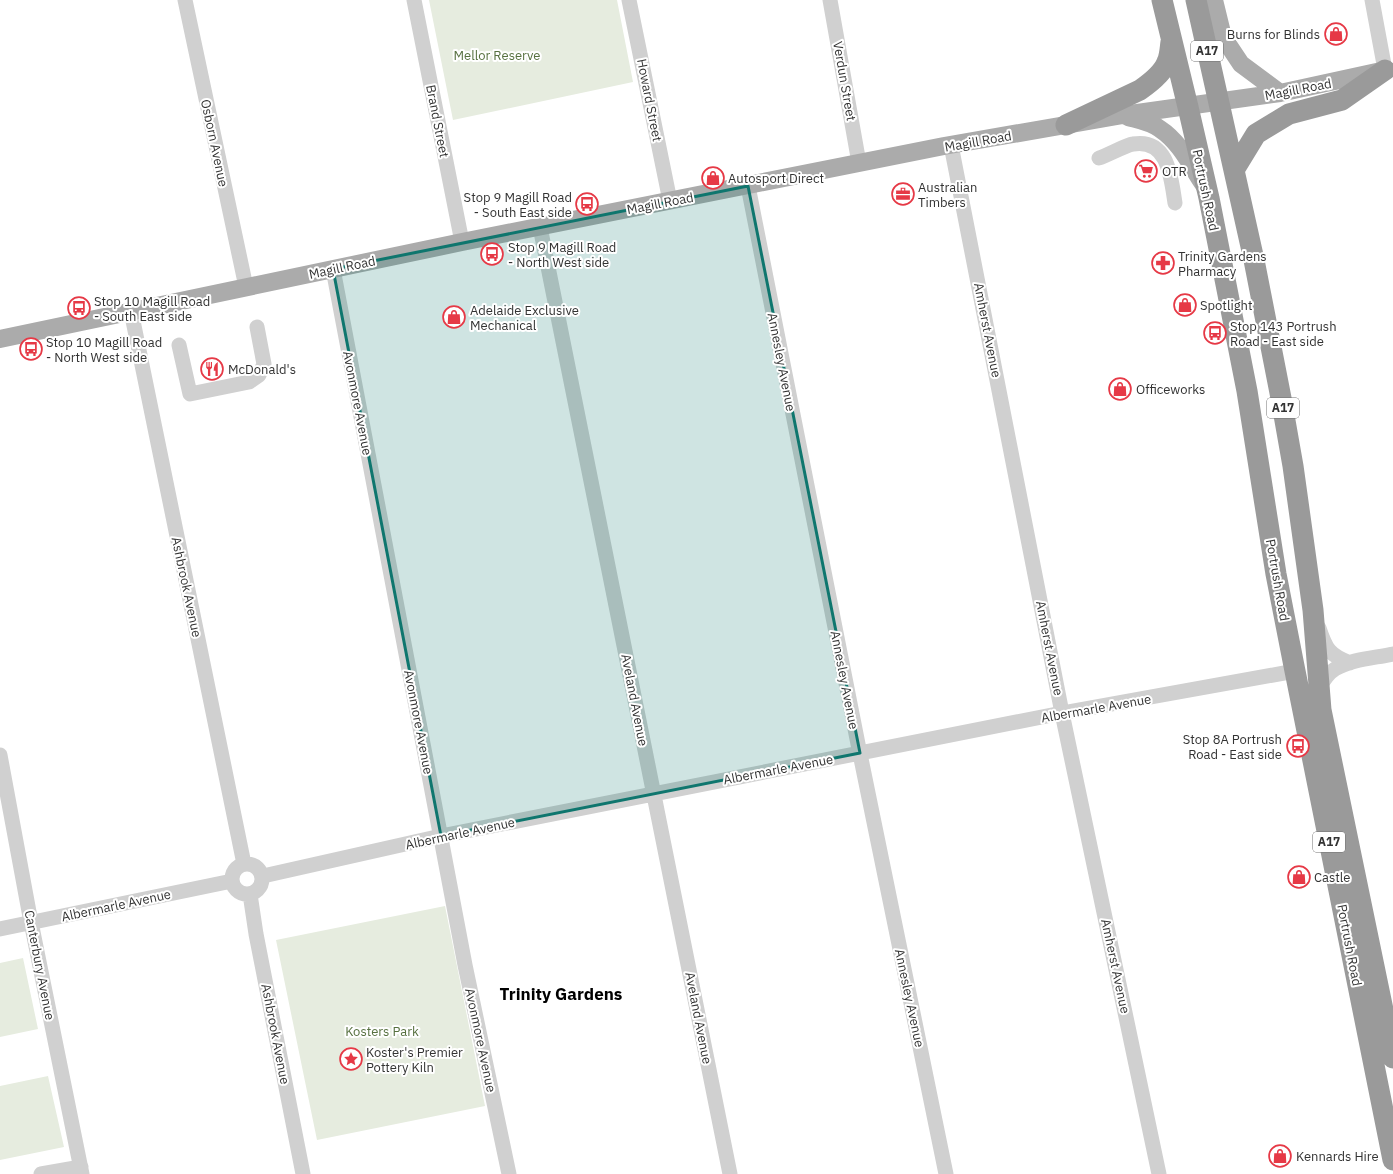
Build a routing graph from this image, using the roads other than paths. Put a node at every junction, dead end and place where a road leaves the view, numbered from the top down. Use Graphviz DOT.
graph roads {
  1 [pos="185,0"];
  2 [pos="414,0"];
  3 [pos="629,0"];
  4 [pos="830,0"];
  5 [pos="1162,0"];
  6 [pos="1196,0"];
  7 [pos="1214,0"];
  8 [pos="1372,0"];
  9 [pos="1171,41"];
  10 [pos="1389,69"];
  11 [pos="1280,93"];
  12 [pos="1219,102"];
  13 [pos="1188,107"];
  14 [pos="1123,115"];
  15 [pos="1066,125"];
  16 [pos="951,145"];
  17 [pos="1099,158"];
  18 [pos="859,163"];
  19 [pos="1234,170"];
  20 [pos="748,186"];
  21 [pos="1206,189"];
  22 [pos="670,201"];
  23 [pos="1175,203"];
  24 [pos="540,227"];
  25 [pos="462,242"];
  26 [pos="333,268"];
  27 [pos="246,287"];
  28 [pos="131,311"];
  29 [pos="256,327"];
  30 [pos="0,338"];
  31 [pos="179,345"];
  32 [pos="1305,556"];
  33 [pos="1313,610"];
  34 [pos="1393,654"];
  35 [pos="1350,663"];
  36 [pos="1295,672"];
  37 [pos="1319,688"];
  38 [pos="1321,710"];
  39 [pos="1062,713"];
  40 [pos="860,753"];
  41 [pos="0,755"];
  42 [pos="654,794"];
  43 [pos="441,836"];
  44 [pos="244,864"];
  45 [pos="263,876"];
  46 [pos="232,881"];
  47 [pos="250,894"];
  48 [pos="31,923"];
  49 [pos="0,929"];
  50 [pos="1380,1010"];
  51 [pos="1393,1058"];
  52 [pos="1393,1160"];
  53 [pos="82,1170"];
  54 [pos="41,1174"];
  55 [pos="303,1174"];
  56 [pos="509,1174"];
  57 [pos="730,1174"];
  58 [pos="946,1174"];
  59 [pos="1159,1174"];
  1 -- 27 [label="street, Osborn Avenue"];
  2 -- 25 [label="street, Brand Street"];
  3 -- 22 [label="street, Howard Street"];
  4 -- 18 [label="street, Verdun Street"];
  5 -- 9 [label="highway, Portrush Road / A17"];
  6 -- 12 [label="highway, Portrush Road / A17"];
  7 -- 11 [label="main road"];
  8 -- 10 [label="street"];
  9 -- 13 [label="highway, Portrush Road / A17"];
  9 -- 15 [label="highway"];
  10 -- 11 [label="main road, Magill Road"];
  10 -- 19 [label="highway"];
  11 -- 12 [label="main road, Magill Road"];
  12 -- 13 [label="main road, Magill Road"];
  12 -- 19 [label="highway, Portrush Road / A17"];
  13 -- 14 [label="main road, Magill Road"];
  13 -- 21 [label="highway, Portrush Road / A17"];
  14 -- 15 [label="main road, Magill Road"];
  14 -- 21 [label="main road"];
  15 -- 16 [label="main road, Magill Road"];
  16 -- 18 [label="main road, Magill Road"];
  16 -- 39 [label="street, Amherst Avenue"];
  17 -- 23 [label="street"];
  18 -- 20 [label="main road, Magill Road"];
  19 -- 32 [label="highway, Portrush Road / A17"];
  20 -- 22 [label="main road, Magill Road"];
  20 -- 40 [label="street, Annesley Avenue"];
  21 -- 36 [label="highway, Portrush Road / A17"];
  22 -- 24 [label="main road, Magill Road"];
  24 -- 25 [label="main road, Magill Road"];
  24 -- 42 [label="street, Aveland Avenue"];
  25 -- 26 [label="main road, Magill Road"];
  26 -- 27 [label="main road, Magill Road"];
  26 -- 43 [label="street, Avonmore Avenue"];
  27 -- 28 [label="main road, Magill Road"];
  28 -- 30 [label="main road, Magill Road"];
  28 -- 44 [label="street, Ashbrook Avenue"];
  29 -- 31 [label="street"];
  32 -- 33 [label="highway, Portrush Road / A17"];
  32 -- 36 [label="highway"];
  33 -- 35 [label="street"];
  33 -- 37 [label="highway, Portrush Road / A17"];
  34 -- 35 [label="street"];
  35 -- 37 [label="street"];
  36 -- 38 [label="highway"];
  36 -- 39 [label="street, Albermarle Avenue"];
  36 -- 50 [label="highway, Portrush Road / A17"];
  37 -- 38 [label="highway, Portrush Road / A17"];
  38 -- 50 [label="highway, Portrush Road / A17"];
  39 -- 40 [label="street, Albermarle Avenue"];
  39 -- 59 [label="street, Amherst Avenue"];
  40 -- 42 [label="street, Albermarle Avenue"];
  40 -- 58 [label="street, Annesley Avenue"];
  41 -- 48 [label="street, Canterbury Avenue"];
  42 -- 43 [label="street, Albermarle Avenue"];
  42 -- 57 [label="street, Aveland Avenue"];
  43 -- 45 [label="street, Albermarle Avenue"];
  43 -- 56 [label="street, Avonmore Avenue"];
  44 -- 45 [label="street"];
  44 -- 46 [label="street"];
  45 -- 47 [label="street"];
  46 -- 47 [label="street"];
  46 -- 48 [label="street, Albermarle Avenue"];
  47 -- 55 [label="street, Ashbrook Avenue"];
  48 -- 49 [label="street, Albermarle Avenue"];
  48 -- 53 [label="street, Canterbury Avenue"];
  50 -- 51 [label="highway, Portrush Road / A17"];
  50 -- 52 [label="highway, Portrush Road / A17"];
  53 -- 54 [label="street"];
}
